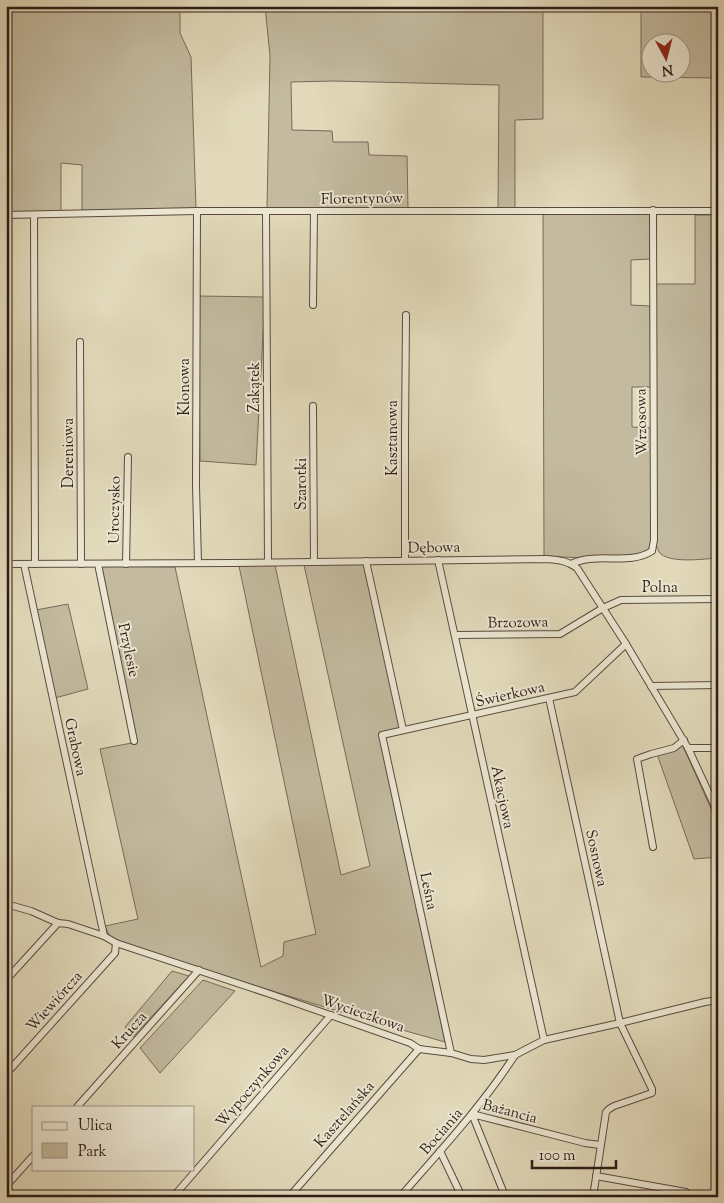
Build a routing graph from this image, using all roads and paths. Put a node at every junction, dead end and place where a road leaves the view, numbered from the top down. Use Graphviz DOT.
graph roads {
  1 [pos="653,210"];
  2 [pos="197,211"];
  3 [pos="266,211"];
  4 [pos="718,211"];
  5 [pos="314,212"];
  6 [pos="6,215"];
  7 [pos="34,215"];
  8 [pos="313,305"];
  9 [pos="406,315"];
  10 [pos="80,342"];
  11 [pos="313,406"];
  12 [pos="128,457"];
  13 [pos="405,560"];
  14 [pos="438,560"];
  15 [pos="366,561"];
  16 [pos="268,562"];
  17 [pos="314,562"];
  18 [pos="198,563"];
  19 [pos="6,564"];
  20 [pos="24,564"];
  21 [pos="35,564"];
  22 [pos="81,564"];
  23 [pos="98,564"];
  24 [pos="126,564"];
  25 [pos="571,564"];
  26 [pos="718,599"];
  27 [pos="603,608"];
  28 [pos="455,635"];
  29 [pos="626,644"];
  30 [pos="718,685"];
  31 [pos="651,686"];
  32 [pos="549,698"];
  33 [pos="473,715"];
  34 [pos="403,730"];
  35 [pos="382,735"];
  36 [pos="684,740"];
  37 [pos="134,741"];
  38 [pos="688,748"];
  39 [pos="718,748"];
  40 [pos="718,813"];
  41 [pos="653,847"];
  42 [pos="6,904"];
  43 [pos="58,923"];
  44 [pos="104,936"];
  45 [pos="116,943"];
  46 [pos="199,970"];
  47 [pos="6,980"];
  48 [pos="718,1000"];
  49 [pos="331,1015"];
  50 [pos="620,1023"];
  51 [pos="544,1040"];
  52 [pos="419,1048"];
  53 [pos="451,1053"];
  54 [pos="515,1055"];
  55 [pos="6,1074"];
  56 [pos="78,1106"];
  57 [pos="472,1114"];
  58 [pos="600,1145"];
  59 [pos="440,1151"];
  60 [pos="32,1157"];
  61 [pos="596,1176"];
  62 [pos="6,1186"];
  63 [pos="172,1197"];
  64 [pos="288,1197"];
  65 [pos="400,1197"];
  66 [pos="462,1197"];
  67 [pos="507,1197"];
  68 [pos="593,1197"];
  69 [pos="690,1197"];
  1 -- 4 [label="street, Florentynów"];
  1 -- 5 [label="street, Florentynów"];
  1 -- 25 [label="street, Wrzosowa"];
  2 -- 3 [label="street, Florentynów"];
  2 -- 7 [label="street, Florentynów"];
  2 -- 18 [label="street, Klonowa"];
  3 -- 5 [label="street, Florentynów"];
  3 -- 16 [label="street, Zakątek"];
  5 -- 8 [label="street"];
  6 -- 7 [label="street, Florentynów"];
  7 -- 21 [label="street"];
  9 -- 13 [label="street, Kasztanowa"];
  10 -- 22 [label="street, Dereniowa"];
  11 -- 17 [label="street, Szarotki"];
  12 -- 24 [label="street, Uroczysko"];
  13 -- 14 [label="street, Dębowa"];
  13 -- 15 [label="street, Dębowa"];
  14 -- 25 [label="street, Dębowa"];
  14 -- 28 [label="street, Akacjowa"];
  15 -- 17 [label="street, Dębowa"];
  15 -- 34 [label="street"];
  16 -- 17 [label="street, Dębowa"];
  16 -- 18 [label="street, Dębowa"];
  18 -- 24 [label="street, Dębowa"];
  19 -- 20 [label="street, Dębowa"];
  20 -- 21 [label="street, Dębowa"];
  20 -- 44 [label="street, Grabowa"];
  21 -- 22 [label="street, Dębowa"];
  22 -- 23 [label="street, Dębowa"];
  23 -- 24 [label="street, Dębowa"];
  23 -- 37 [label="street, Przylesie"];
  25 -- 27 [label="street"];
  26 -- 27 [label="street, Polna"];
  27 -- 28 [label="street, Brzozowa"];
  27 -- 29 [label="street"];
  28 -- 33 [label="street, Akacjowa"];
  29 -- 31 [label="street"];
  29 -- 32 [label="street, Świerkowa"];
  30 -- 31 [label="street"];
  31 -- 36 [label="street"];
  32 -- 33 [label="street, Świerkowa"];
  32 -- 50 [label="street, Sosnowa"];
  33 -- 34 [label="street, Świerkowa"];
  33 -- 51 [label="street, Akacjowa"];
  34 -- 35 [label="street, Świerkowa"];
  35 -- 53 [label="street, Leśna"];
  36 -- 38 [label="street"];
  36 -- 41 [label="street"];
  38 -- 39 [label="street"];
  38 -- 40 [label="street"];
  42 -- 43 [label="street, Wycieczkowa"];
  43 -- 44 [label="street, Wycieczkowa"];
  43 -- 47 [label="street"];
  44 -- 45 [label="street, Wycieczkowa"];
  45 -- 46 [label="street, Wycieczkowa"];
  45 -- 55 [label="street, Wiewiórcza"];
  46 -- 49 [label="street, Wycieczkowa"];
  46 -- 56 [label="street, Krucza"];
  48 -- 50 [label="street, Wycieczkowa"];
  49 -- 52 [label="street, Wycieczkowa"];
  49 -- 63 [label="street, Wypoczynkowa"];
  50 -- 51 [label="street, Wycieczkowa"];
  50 -- 58 [label="street"];
  51 -- 54 [label="street, Wycieczkowa"];
  52 -- 53 [label="street, Wycieczkowa"];
  52 -- 64 [label="street, Kasztelańska"];
  53 -- 54 [label="street, Wycieczkowa"];
  54 -- 57 [label="street, Bociania"];
  57 -- 58 [label="street, Bażancia"];
  57 -- 59 [label="street, Bociania"];
  57 -- 67 [label="street, Bażancia"];
  58 -- 61 [label="street"];
  59 -- 65 [label="street, Bociania"];
  59 -- 66 [label="street"];
  60 -- 62 [label="street"];
  61 -- 68 [label="street"];
  61 -- 69 [label="street"];
}
